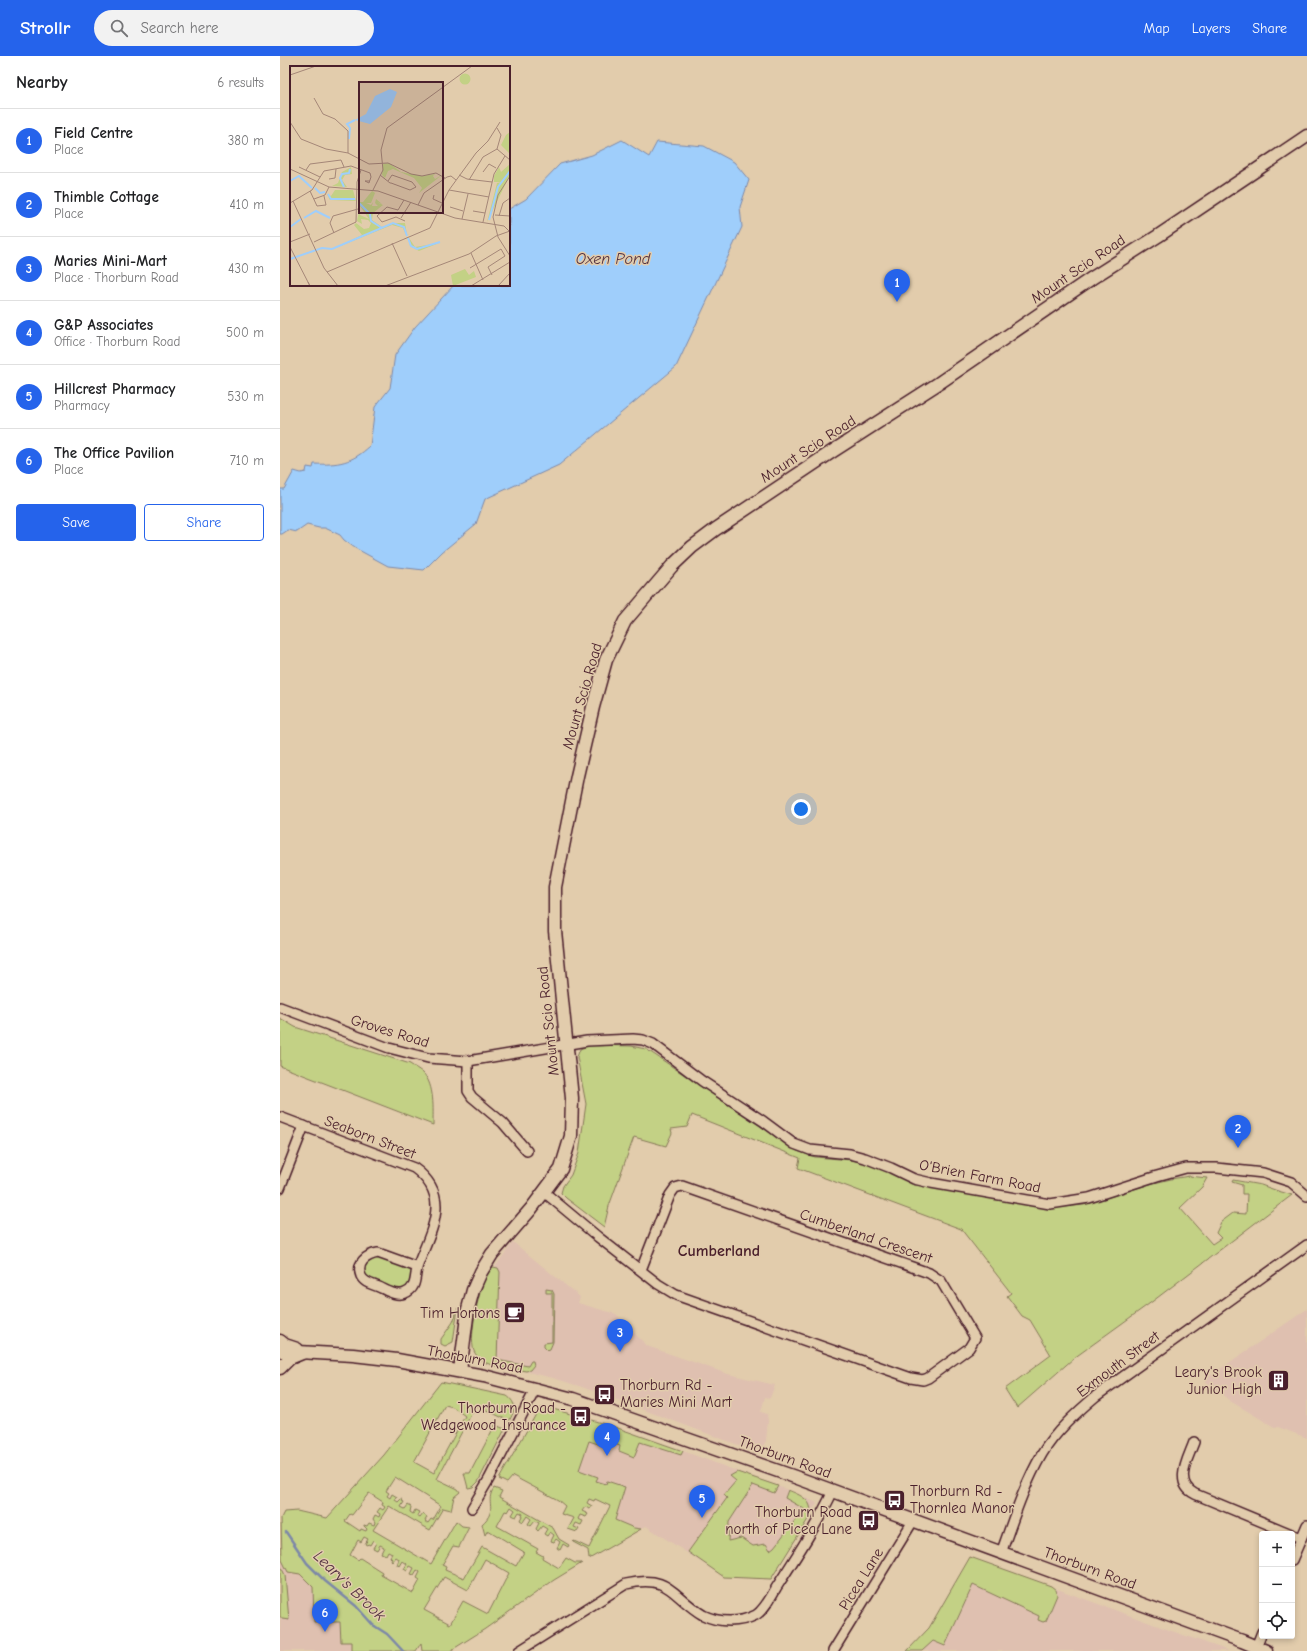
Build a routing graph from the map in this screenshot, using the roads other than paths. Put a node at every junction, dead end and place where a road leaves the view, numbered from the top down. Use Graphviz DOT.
graph roads {
  1 [pos="1307,136"];
  2 [pos="280,1007"];
  3 [pos="566,1044"];
  4 [pos="468,1061"];
  5 [pos="280,1117"];
  6 [pos="304,1126"];
  7 [pos="526,1151"];
  8 [pos="280,1188"];
  9 [pos="544,1192"];
  10 [pos="1307,1196"];
  11 [pos="1307,1245"];
  12 [pos="417,1267"];
  13 [pos="641,1270"];
  14 [pos="280,1341"];
  15 [pos="280,1351"];
  16 [pos="303,1352"];
  17 [pos="280,1368"];
  18 [pos="460,1371"];
  19 [pos="536,1388"];
  20 [pos="1194,1442"];
  21 [pos="833,1492"];
  22 [pos="472,1508"];
  23 [pos="913,1521"];
  24 [pos="1307,1525"];
  25 [pos="1301,1538"];
  26 [pos="1001,1553"];
  27 [pos="1295,1553"];
  28 [pos="1260,1639"];
  29 [pos="1258,1650"];
  30 [pos="519,1651"];
  31 [pos="833,1651"];
  1 -- 3 [label="street, Mount Scio Road"];
  2 -- 4 [label="street, Groves Road"];
  3 -- 4 [label="street, Groves Road"];
  3 -- 9 [label="street, Mount Scio Road"];
  3 -- 10 [label="street, O'Brien Farm Road"];
  4 -- 7 [label="street"];
  5 -- 6 [label="street, Seaborn Street"];
  6 -- 8 [label="street"];
  6 -- 12 [label="street, Seaborn Street"];
  9 -- 13 [label="street, Cumberland Crescent"];
  9 -- 18 [label="street, Mount Scio Road"];
  11 -- 26 [label="street, Exmouth Street"];
  12 -- 12 [label="street, Seaborn Street"];
  13 -- 13 [label="street, Cumberland Crescent"];
  14 -- 16 [label="street"];
  15 -- 16 [label="street, Thorburn Road"];
  16 -- 17 [label="street"];
  16 -- 18 [label="street, Thorburn Road"];
  18 -- 19 [label="street, Thorburn Road"];
  19 -- 21 [label="street, Thorburn Road"];
  19 -- 22 [label="street"];
  20 -- 25 [label="street"];
  21 -- 23 [label="street, Thorburn Road"];
  21 -- 30 [label="street"];
  23 -- 26 [label="street, Thorburn Road"];
  23 -- 31 [label="street, Picea Lane"];
  24 -- 25 [label="street"];
  25 -- 27 [label="street"];
  26 -- 29 [label="street, Thorburn Road"];
  28 -- 29 [label="street"];
}
